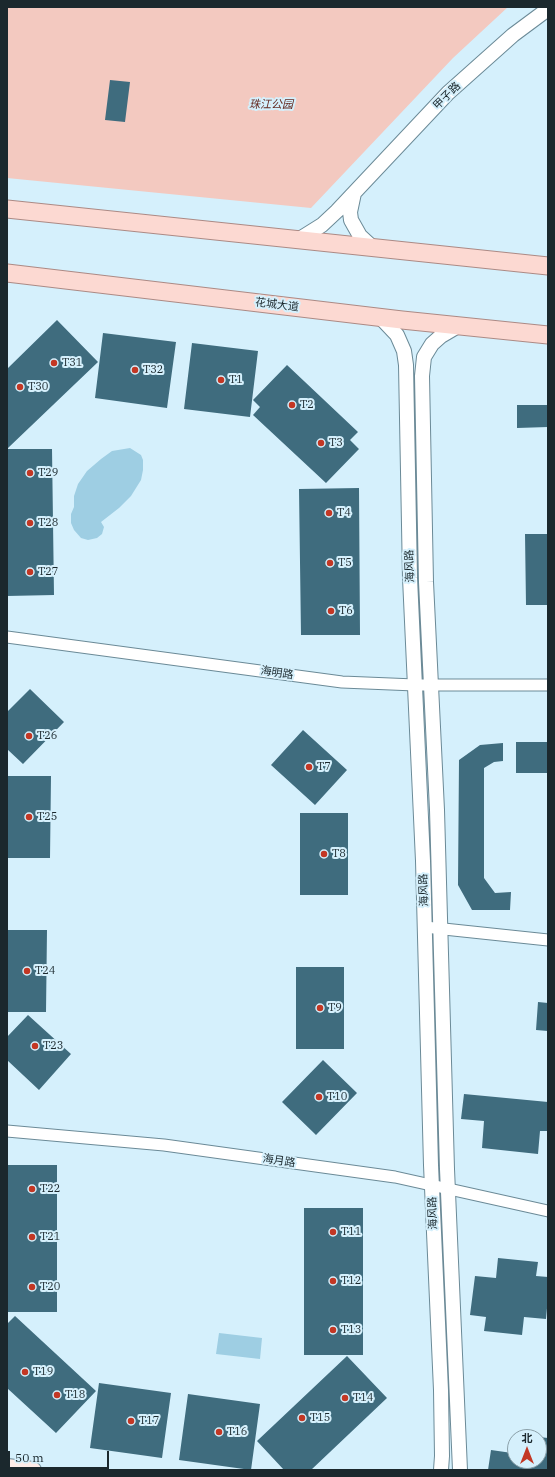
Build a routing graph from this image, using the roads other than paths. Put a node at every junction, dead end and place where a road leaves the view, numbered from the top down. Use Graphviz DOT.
graph roads {
  1 [pos="548,9"];
  2 [pos="354,193"];
  3 [pos="7,209"];
  4 [pos="298,240"];
  5 [pos="373,248"];
  6 [pos="548,266"];
  7 [pos="7,273"];
  8 [pos="380,317"];
  9 [pos="458,326"];
  10 [pos="548,335"];
  11 [pos="7,637"];
  12 [pos="415,685"];
  13 [pos="431,685"];
  14 [pos="548,685"];
  15 [pos="425,926"];
  16 [pos="440,928"];
  17 [pos="548,940"];
  18 [pos="7,1131"];
  19 [pos="432,1184"];
  20 [pos="448,1188"];
  21 [pos="548,1211"];
  22 [pos="7,1467"];
  23 [pos="33,1470"];
  24 [pos="441,1470"];
  25 [pos="460,1470"];
  1 -- 2 [label="street, 甲子路"];
  2 -- 4 [label="street, 甲子路"];
  2 -- 5 [label="street"];
  3 -- 4 [label="main road"];
  4 -- 5 [label="main road"];
  5 -- 6 [label="main road"];
  7 -- 8 [label="main road, 花城大道"];
  8 -- 9 [label="main road, 花城大道"];
  8 -- 12 [label="street, 海风路"];
  9 -- 10 [label="main road, 花城大道"];
  9 -- 13 [label="street, 海风路"];
  11 -- 12 [label="street, 海明路"];
  12 -- 13 [label="street, 海明路"];
  12 -- 15 [label="street, 海风路"];
  13 -- 14 [label="street, 海明路"];
  13 -- 16 [label="street, 海风路"];
  15 -- 16 [label="street"];
  15 -- 19 [label="street, 海风路"];
  16 -- 17 [label="street"];
  16 -- 20 [label="street, 海风路"];
  18 -- 19 [label="street, 海月路"];
  19 -- 20 [label="street, 海月路"];
  19 -- 24 [label="street, 海风路"];
  20 -- 21 [label="street, 海月路"];
  20 -- 25 [label="street, 海风路"];
  22 -- 23 [label="main road"];
}
